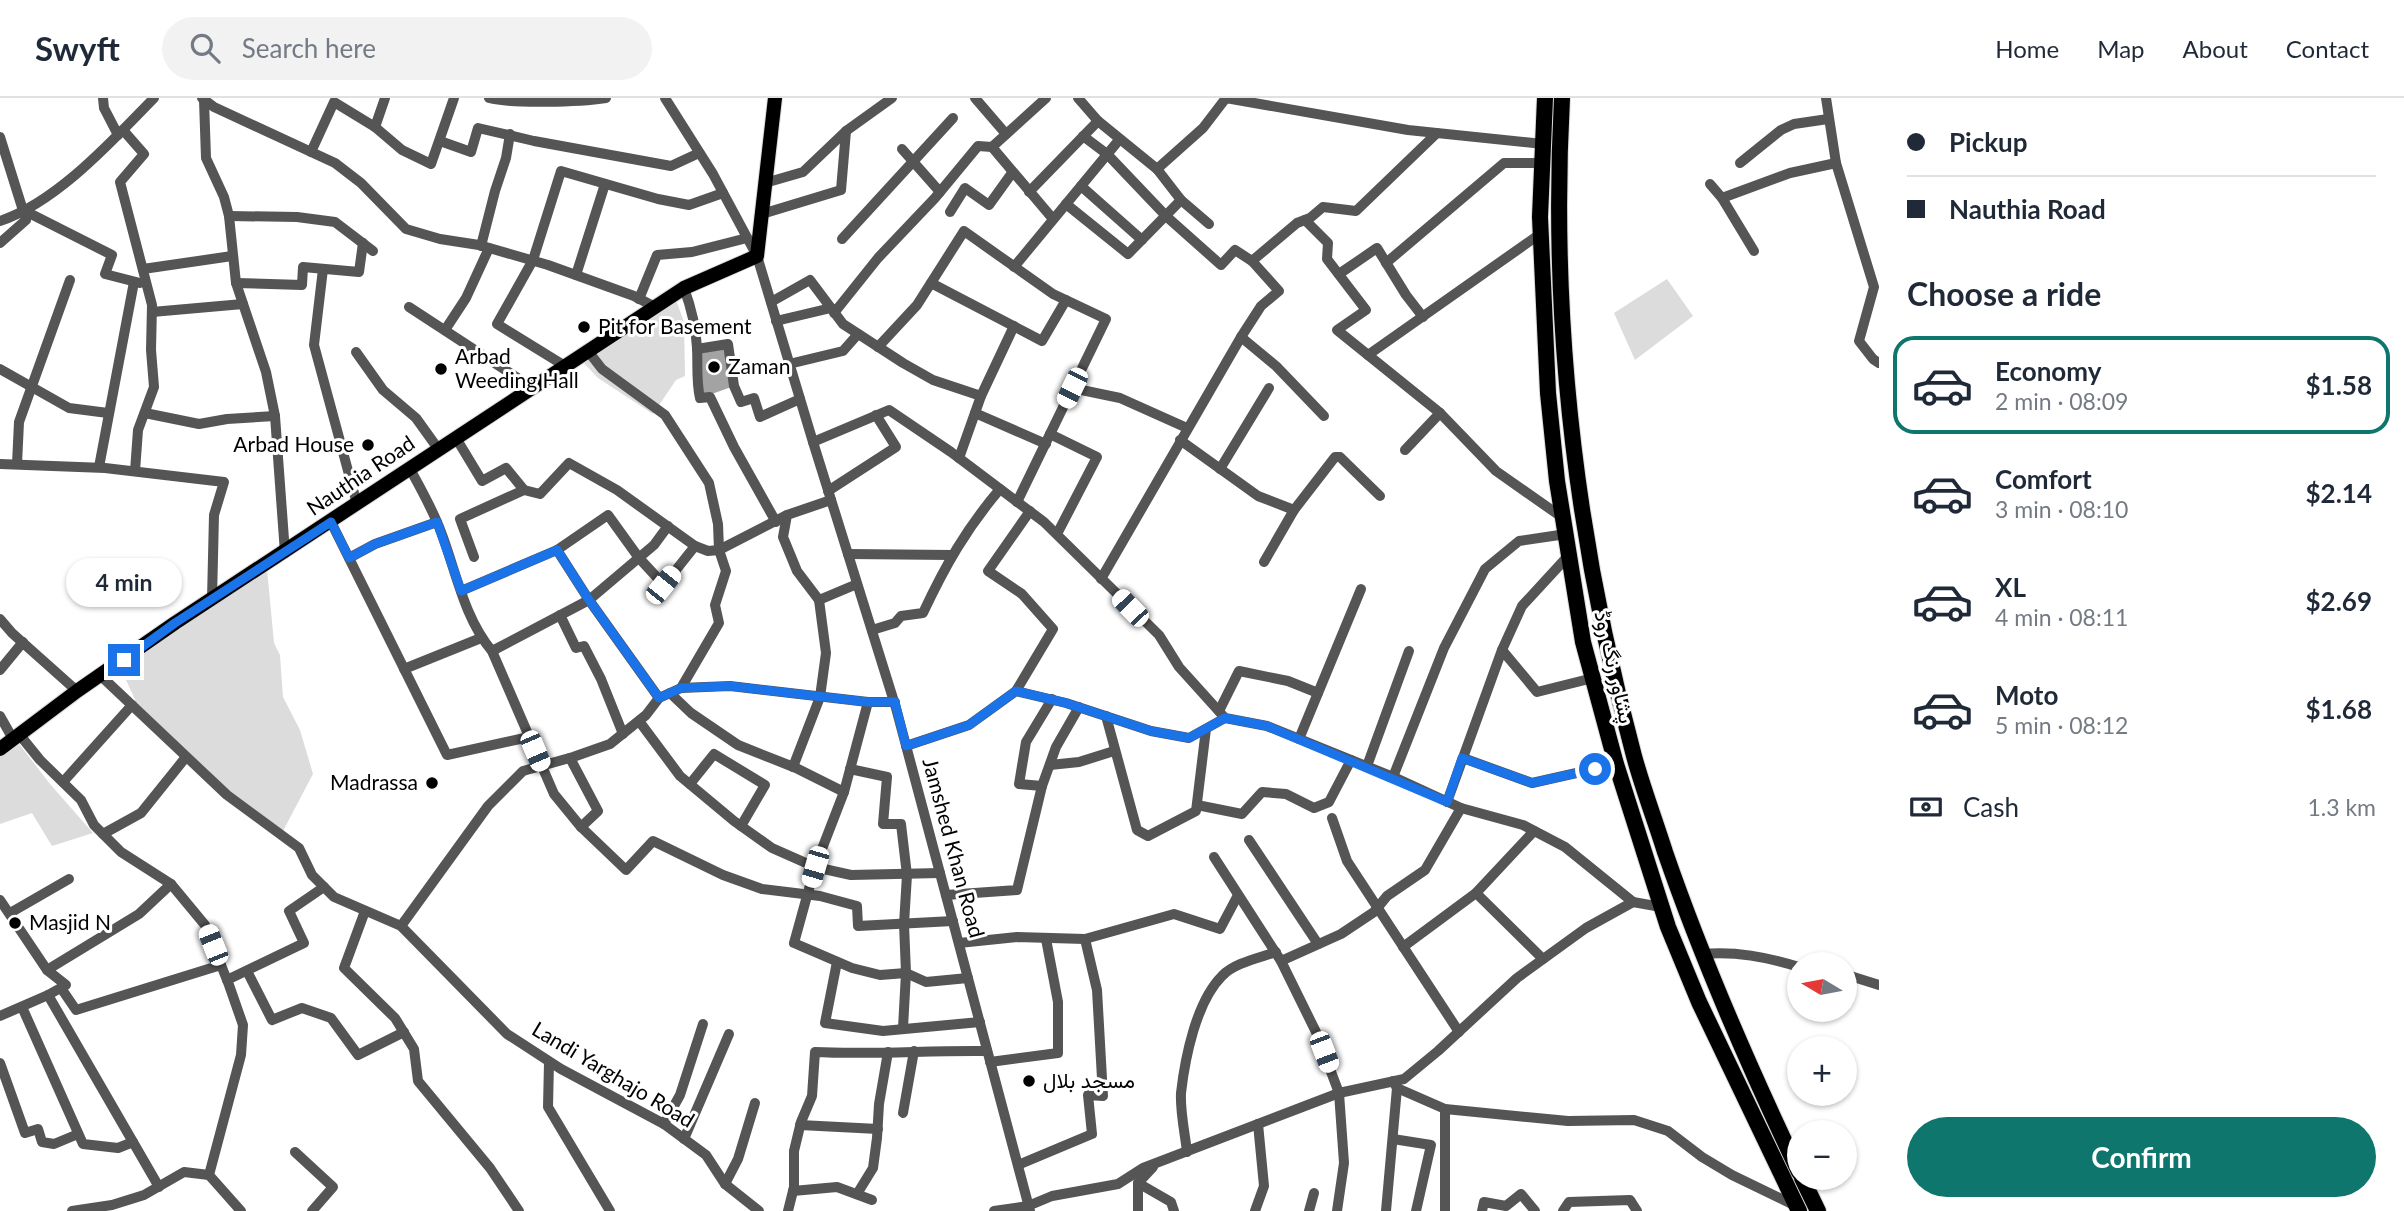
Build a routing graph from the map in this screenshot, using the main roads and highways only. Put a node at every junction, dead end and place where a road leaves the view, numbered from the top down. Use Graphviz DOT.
graph roads {
  1 [pos="775,98"];
  2 [pos="1545,98"];
  3 [pos="1562,98"];
  4 [pos="0,749"];
  5 [pos="1787,1145"];
  6 [pos="1808,1190"];
  7 [pos="1798,1209"];
  8 [pos="1818,1211"];
  1 -- 4 [label="main road, Nauthia Road"];
  2 -- 7 [label="highway, پشاور رنگ روڈ"];
  3 -- 5 [label="highway, پشاور رنگ روڈ"];
  6 -- 8 [label="highway"];
}
